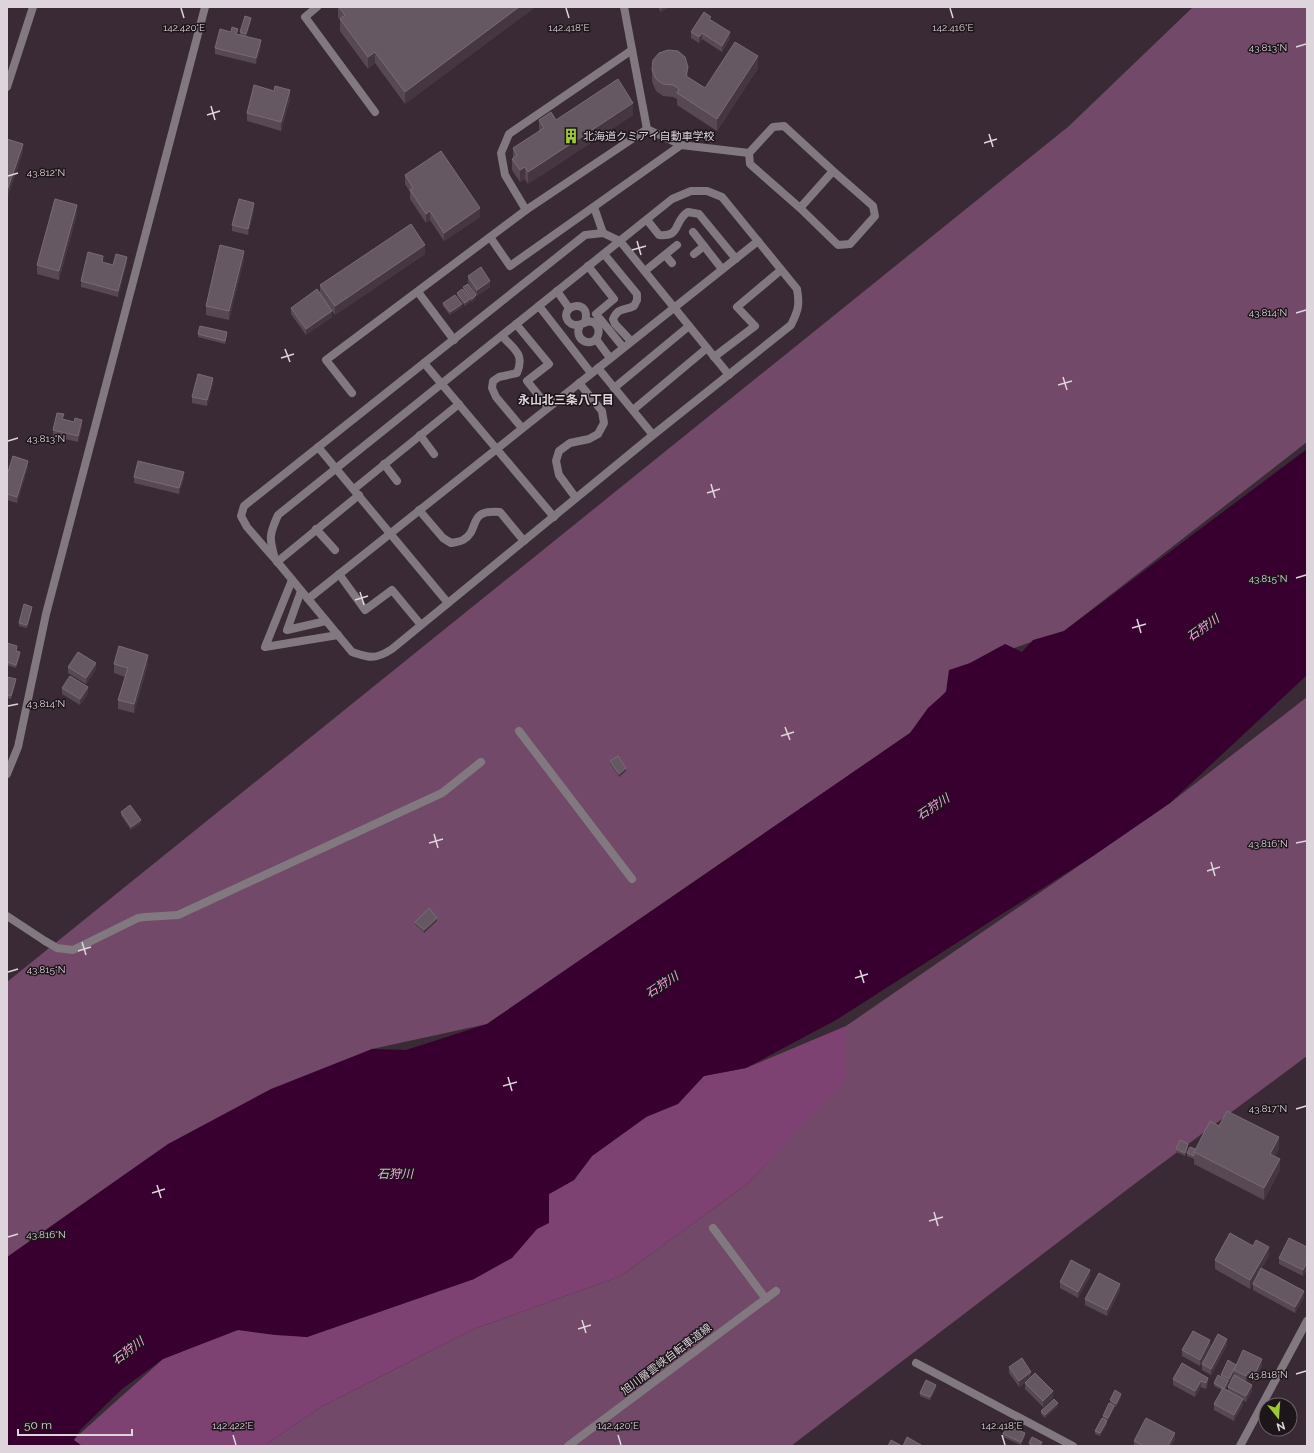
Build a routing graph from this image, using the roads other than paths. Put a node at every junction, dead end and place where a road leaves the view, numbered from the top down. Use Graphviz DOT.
graph roads {
  1 [pos="33,7"];
  2 [pos="205,7"];
  3 [pos="317,7"];
  4 [pos="624,7"];
  5 [pos="632,50"];
  6 [pos="7,87"];
  7 [pos="375,112"];
  8 [pos="647,129"];
  9 [pos="681,145"];
  10 [pos="750,153"];
  11 [pos="833,171"];
  12 [pos="594,207"];
  13 [pos="800,208"];
  14 [pos="526,210"];
  15 [pos="647,220"];
  16 [pos="693,232"];
  17 [pos="603,233"];
  18 [pos="490,237"];
  19 [pos="620,241"];
  20 [pos="758,241"];
  21 [pos="677,245"];
  22 [pos="704,246"];
  23 [pos="604,254"];
  24 [pos="694,254"];
  25 [pos="665,255"];
  26 [pos="736,259"];
  27 [pos="672,263"];
  28 [pos="588,266"];
  29 [pos="722,269"];
  30 [pos="781,270"];
  31 [pos="645,271"];
  32 [pos="557,291"];
  33 [pos="418,292"];
  34 [pos="539,306"];
  35 [pos="674,307"];
  36 [pos="570,308"];
  37 [pos="582,323"];
  38 [pos="516,324"];
  39 [pos="689,326"];
  40 [pos="502,336"];
  41 [pos="596,339"];
  42 [pos="454,340"];
  43 [pos="631,341"];
  44 [pos="624,347"];
  45 [pos="707,348"];
  46 [pos="714,357"];
  47 [pos="610,358"];
  48 [pos="424,363"];
  49 [pos="595,370"];
  50 [pos="729,375"];
  51 [pos="579,383"];
  52 [pos="442,384"];
  53 [pos="614,388"];
  54 [pos="352,393"];
  55 [pos="459,404"];
  56 [pos="548,407"];
  57 [pos="633,410"];
  58 [pos="522,428"];
  59 [pos="420,435"];
  60 [pos="654,435"];
  61 [pos="318,447"];
  62 [pos="496,449"];
  63 [pos="434,454"];
  64 [pos="384,464"];
  65 [pos="337,468"];
  66 [pos="398,481"];
  67 [pos="356,492"];
  68 [pos="576,498"];
  69 [pos="419,510"];
  70 [pos="554,516"];
  71 [pos="316,529"];
  72 [pos="391,533"];
  73 [pos="524,541"];
  74 [pos="335,550"];
  75 [pos="276,560"];
  76 [pos="339,574"];
  77 [pos="292,580"];
  78 [pos="301,591"];
  79 [pos="308,599"];
  80 [pos="448,603"];
  81 [pos="326,621"];
  82 [pos="421,625"];
  83 [pos="338,635"];
  84 [pos="519,731"];
  85 [pos="481,762"];
  86 [pos="7,774"];
  87 [pos="632,879"];
  88 [pos="7,916"];
  89 [pos="713,1228"];
  90 [pos="776,1291"];
  91 [pos="766,1299"];
  92 [pos="1307,1321"];
  93 [pos="916,1363"];
  94 [pos="568,1446"];
  95 [pos="1073,1446"];
  96 [pos="1240,1446"];
  1 -- 6 [label="street"];
  2 -- 86 [label="street"];
  3 -- 7 [label="street"];
  4 -- 5 [label="street"];
  5 -- 8 [label="street"];
  5 -- 14 [label="street"];
  8 -- 9 [label="street"];
  8 -- 14 [label="street"];
  9 -- 10 [label="street"];
  9 -- 12 [label="street"];
  10 -- 11 [label="street"];
  10 -- 13 [label="street"];
  11 -- 13 [label="street"];
  11 -- 13 [label="street"];
  12 -- 17 [label="street"];
  12 -- 18 [label="street"];
  14 -- 18 [label="street"];
  15 -- 19 [label="street"];
  15 -- 20 [label="street"];
  15 -- 26 [label="street"];
  16 -- 22 [label="street"];
  17 -- 19 [label="street"];
  17 -- 42 [label="street"];
  18 -- 33 [label="street"];
  19 -- 23 [label="street"];
  19 -- 31 [label="street"];
  20 -- 26 [label="street"];
  20 -- 30 [label="street"];
  21 -- 25 [label="street"];
  22 -- 24 [label="street"];
  22 -- 29 [label="street"];
  23 -- 28 [label="street"];
  23 -- 43 [label="street"];
  25 -- 27 [label="street"];
  25 -- 31 [label="street"];
  26 -- 29 [label="street"];
  28 -- 32 [label="street"];
  28 -- 44 [label="street"];
  29 -- 35 [label="street"];
  30 -- 46 [label="street"];
  30 -- 50 [label="street"];
  31 -- 35 [label="street"];
  32 -- 34 [label="street"];
  32 -- 36 [label="street"];
  33 -- 42 [label="street"];
  33 -- 54 [label="street"];
  34 -- 38 [label="street"];
  34 -- 49 [label="street"];
  35 -- 39 [label="street"];
  35 -- 43 [label="street"];
  36 -- 37 [label="street"];
  36 -- 37 [label="street"];
  37 -- 41 [label="street"];
  37 -- 41 [label="street"];
  38 -- 40 [label="street"];
  38 -- 56 [label="street"];
  39 -- 45 [label="street"];
  39 -- 53 [label="street"];
  40 -- 52 [label="street"];
  40 -- 58 [label="street"];
  41 -- 47 [label="street"];
  42 -- 48 [label="street"];
  43 -- 44 [label="street"];
  44 -- 47 [label="street"];
  45 -- 46 [label="street"];
  45 -- 57 [label="street"];
  46 -- 50 [label="street"];
  47 -- 49 [label="street"];
  48 -- 52 [label="street"];
  48 -- 61 [label="street"];
  49 -- 51 [label="street"];
  49 -- 53 [label="street"];
  50 -- 60 [label="street"];
  51 -- 56 [label="street"];
  51 -- 68 [label="street"];
  52 -- 55 [label="street"];
  52 -- 65 [label="street"];
  53 -- 57 [label="street"];
  55 -- 59 [label="street"];
  55 -- 62 [label="street"];
  56 -- 58 [label="street"];
  57 -- 60 [label="street"];
  58 -- 62 [label="street"];
  59 -- 63 [label="street"];
  59 -- 64 [label="street"];
  60 -- 68 [label="street"];
  61 -- 65 [label="street"];
  61 -- 75 [label="street"];
  62 -- 69 [label="street"];
  62 -- 70 [label="street"];
  64 -- 66 [label="street"];
  64 -- 67 [label="street"];
  65 -- 67 [label="street"];
  65 -- 75 [label="street"];
  67 -- 71 [label="street"];
  67 -- 72 [label="street"];
  68 -- 70 [label="street"];
  69 -- 72 [label="street"];
  69 -- 73 [label="street"];
  70 -- 73 [label="street"];
  71 -- 74 [label="street"];
  71 -- 75 [label="street"];
  72 -- 76 [label="street"];
  72 -- 80 [label="street"];
  73 -- 80 [label="street"];
  75 -- 77 [label="street"];
  76 -- 79 [label="street"];
  76 -- 82 [label="street"];
  77 -- 78 [label="street"];
  77 -- 83 [label="street"];
  78 -- 79 [label="street"];
  78 -- 81 [label="street"];
  79 -- 81 [label="street"];
  80 -- 82 [label="street"];
  81 -- 83 [label="street"];
  82 -- 83 [label="street"];
  84 -- 87 [label="street"];
  85 -- 88 [label="street"];
  89 -- 91 [label="street"];
  90 -- 91 [label="street, 旭川層雲峡自転車道線"];
  91 -- 94 [label="street, 旭川層雲峡自転車道線"];
  92 -- 96 [label="street"];
  93 -- 95 [label="street"];
}
